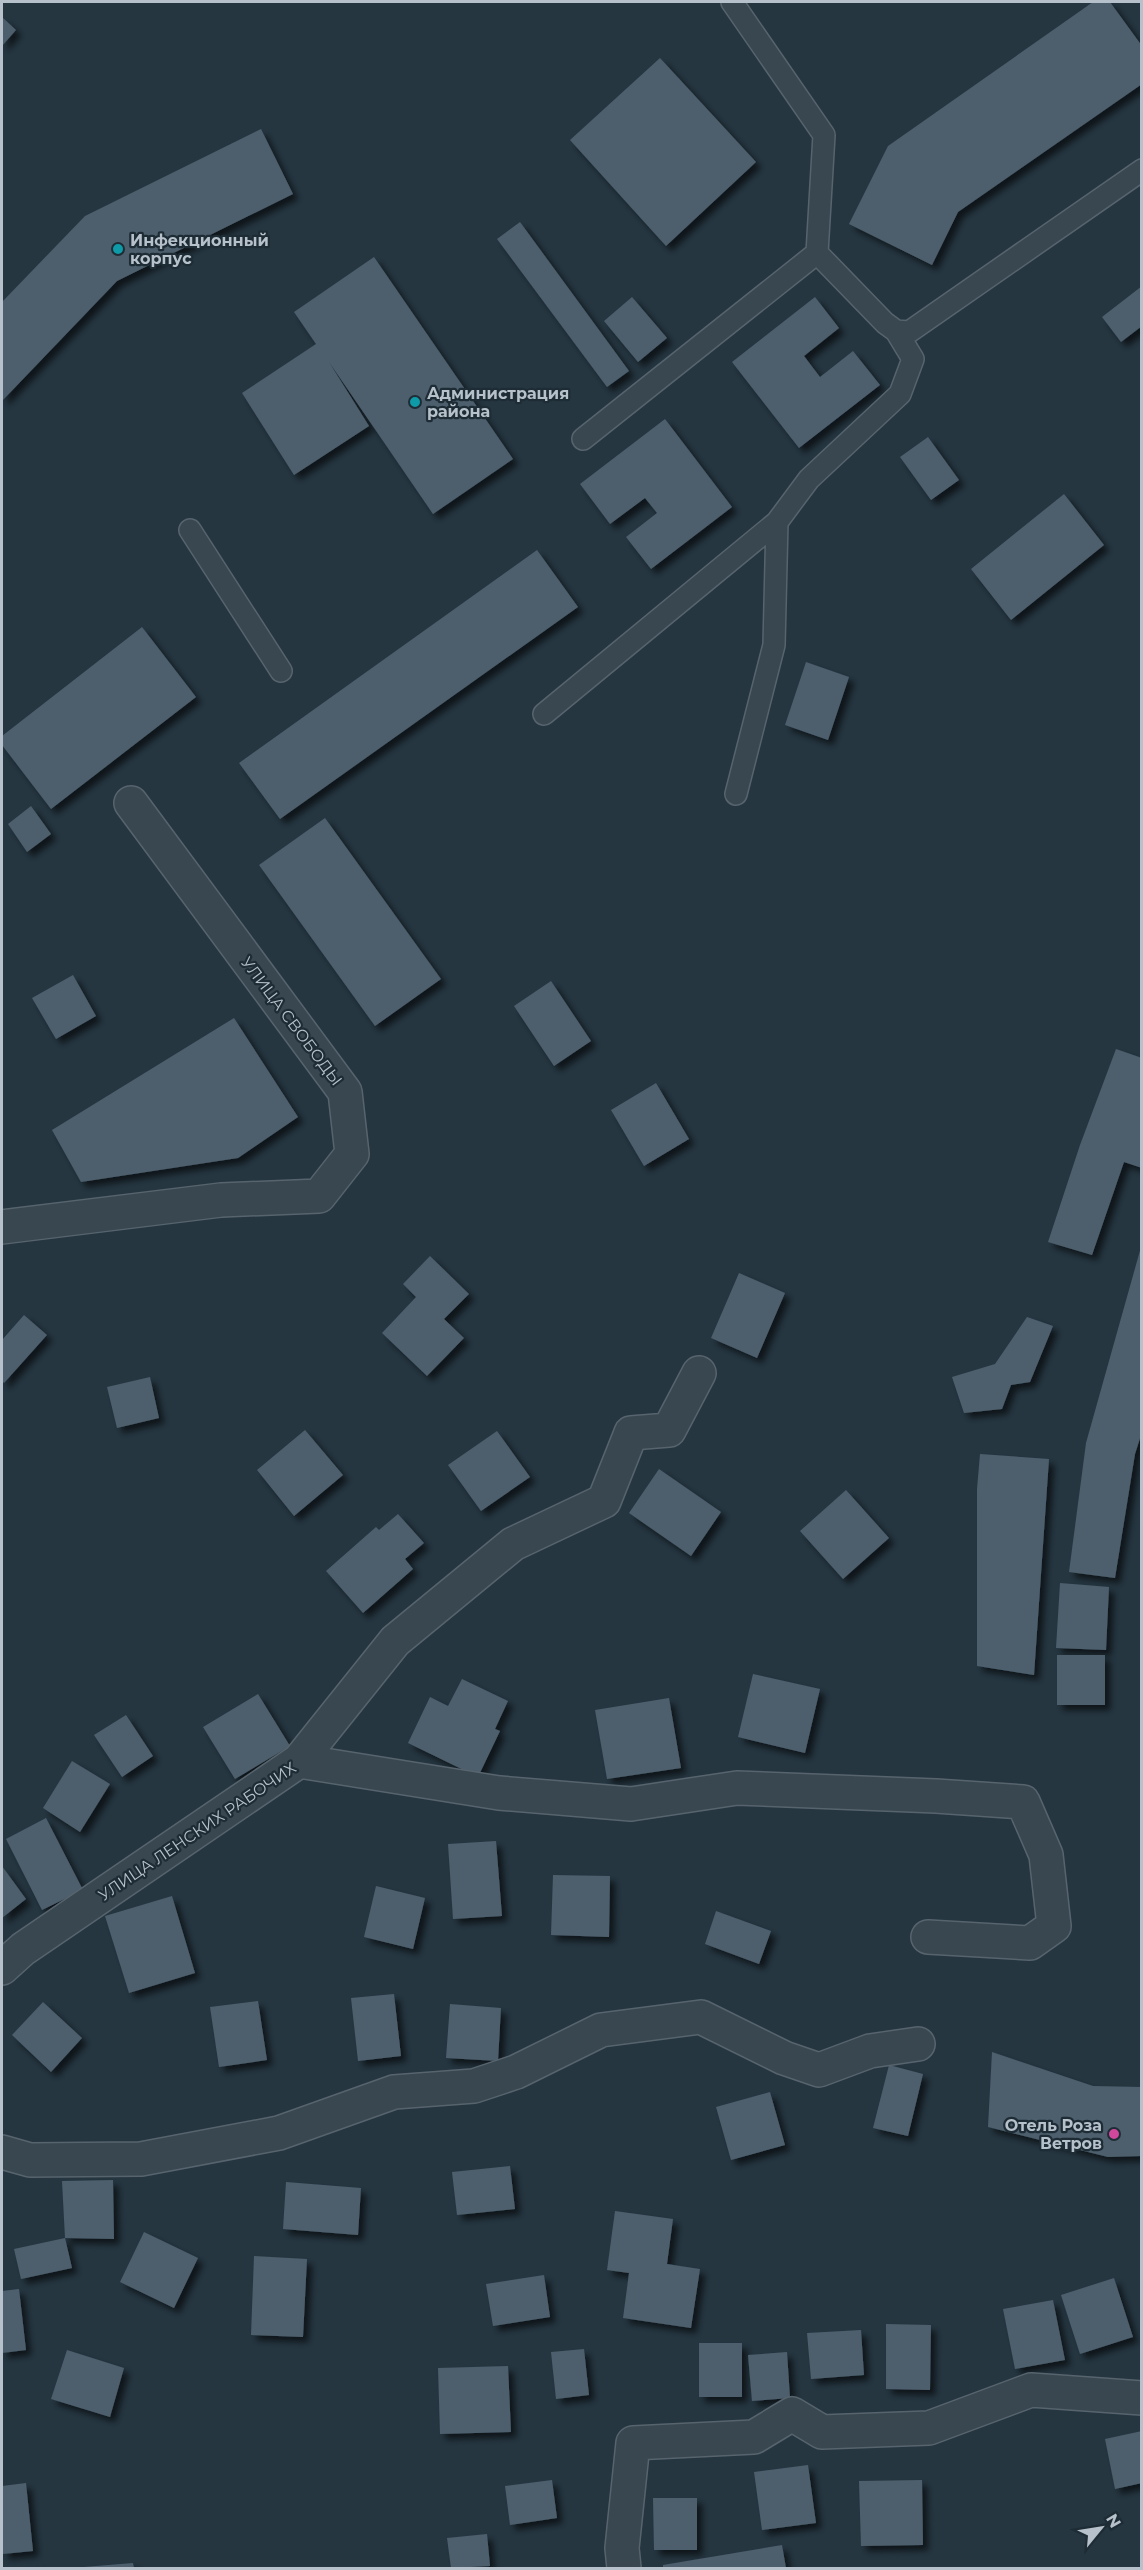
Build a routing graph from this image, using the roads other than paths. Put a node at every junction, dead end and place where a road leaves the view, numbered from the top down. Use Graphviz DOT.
graph roads {
  1 [pos="732,2"];
  2 [pos="1142,170"];
  3 [pos="817,253"];
  4 [pos="896,331"];
  5 [pos="583,439"];
  6 [pos="777,522"];
  7 [pos="190,530"];
  8 [pos="281,671"];
  9 [pos="544,714"];
  10 [pos="736,794"];
  11 [pos="131,803"];
  12 [pos="2,1227"];
  13 [pos="699,1373"];
  14 [pos="299,1761"];
  15 [pos="928,1937"];
  16 [pos="2,1968"];
  17 [pos="918,2044"];
  18 [pos="2,2152"];
  19 [pos="1142,2398"];
  20 [pos="624,2568"];
  1 -- 3 [label="lane"];
  2 -- 4 [label="lane"];
  3 -- 4 [label="lane"];
  3 -- 5 [label="lane"];
  4 -- 6 [label="lane"];
  6 -- 9 [label="lane"];
  6 -- 10 [label="lane"];
  7 -- 8 [label="lane"];
  11 -- 12 [label="street, УЛИЦА СВОБОДЫ"];
  13 -- 14 [label="street, УЛИЦА ЛЕНСКИХ РАБОЧИХ"];
  14 -- 15 [label="street"];
  14 -- 16 [label="street, УЛИЦА ЛЕНСКИХ РАБОЧИХ"];
  17 -- 18 [label="street"];
  19 -- 20 [label="street"];
}
